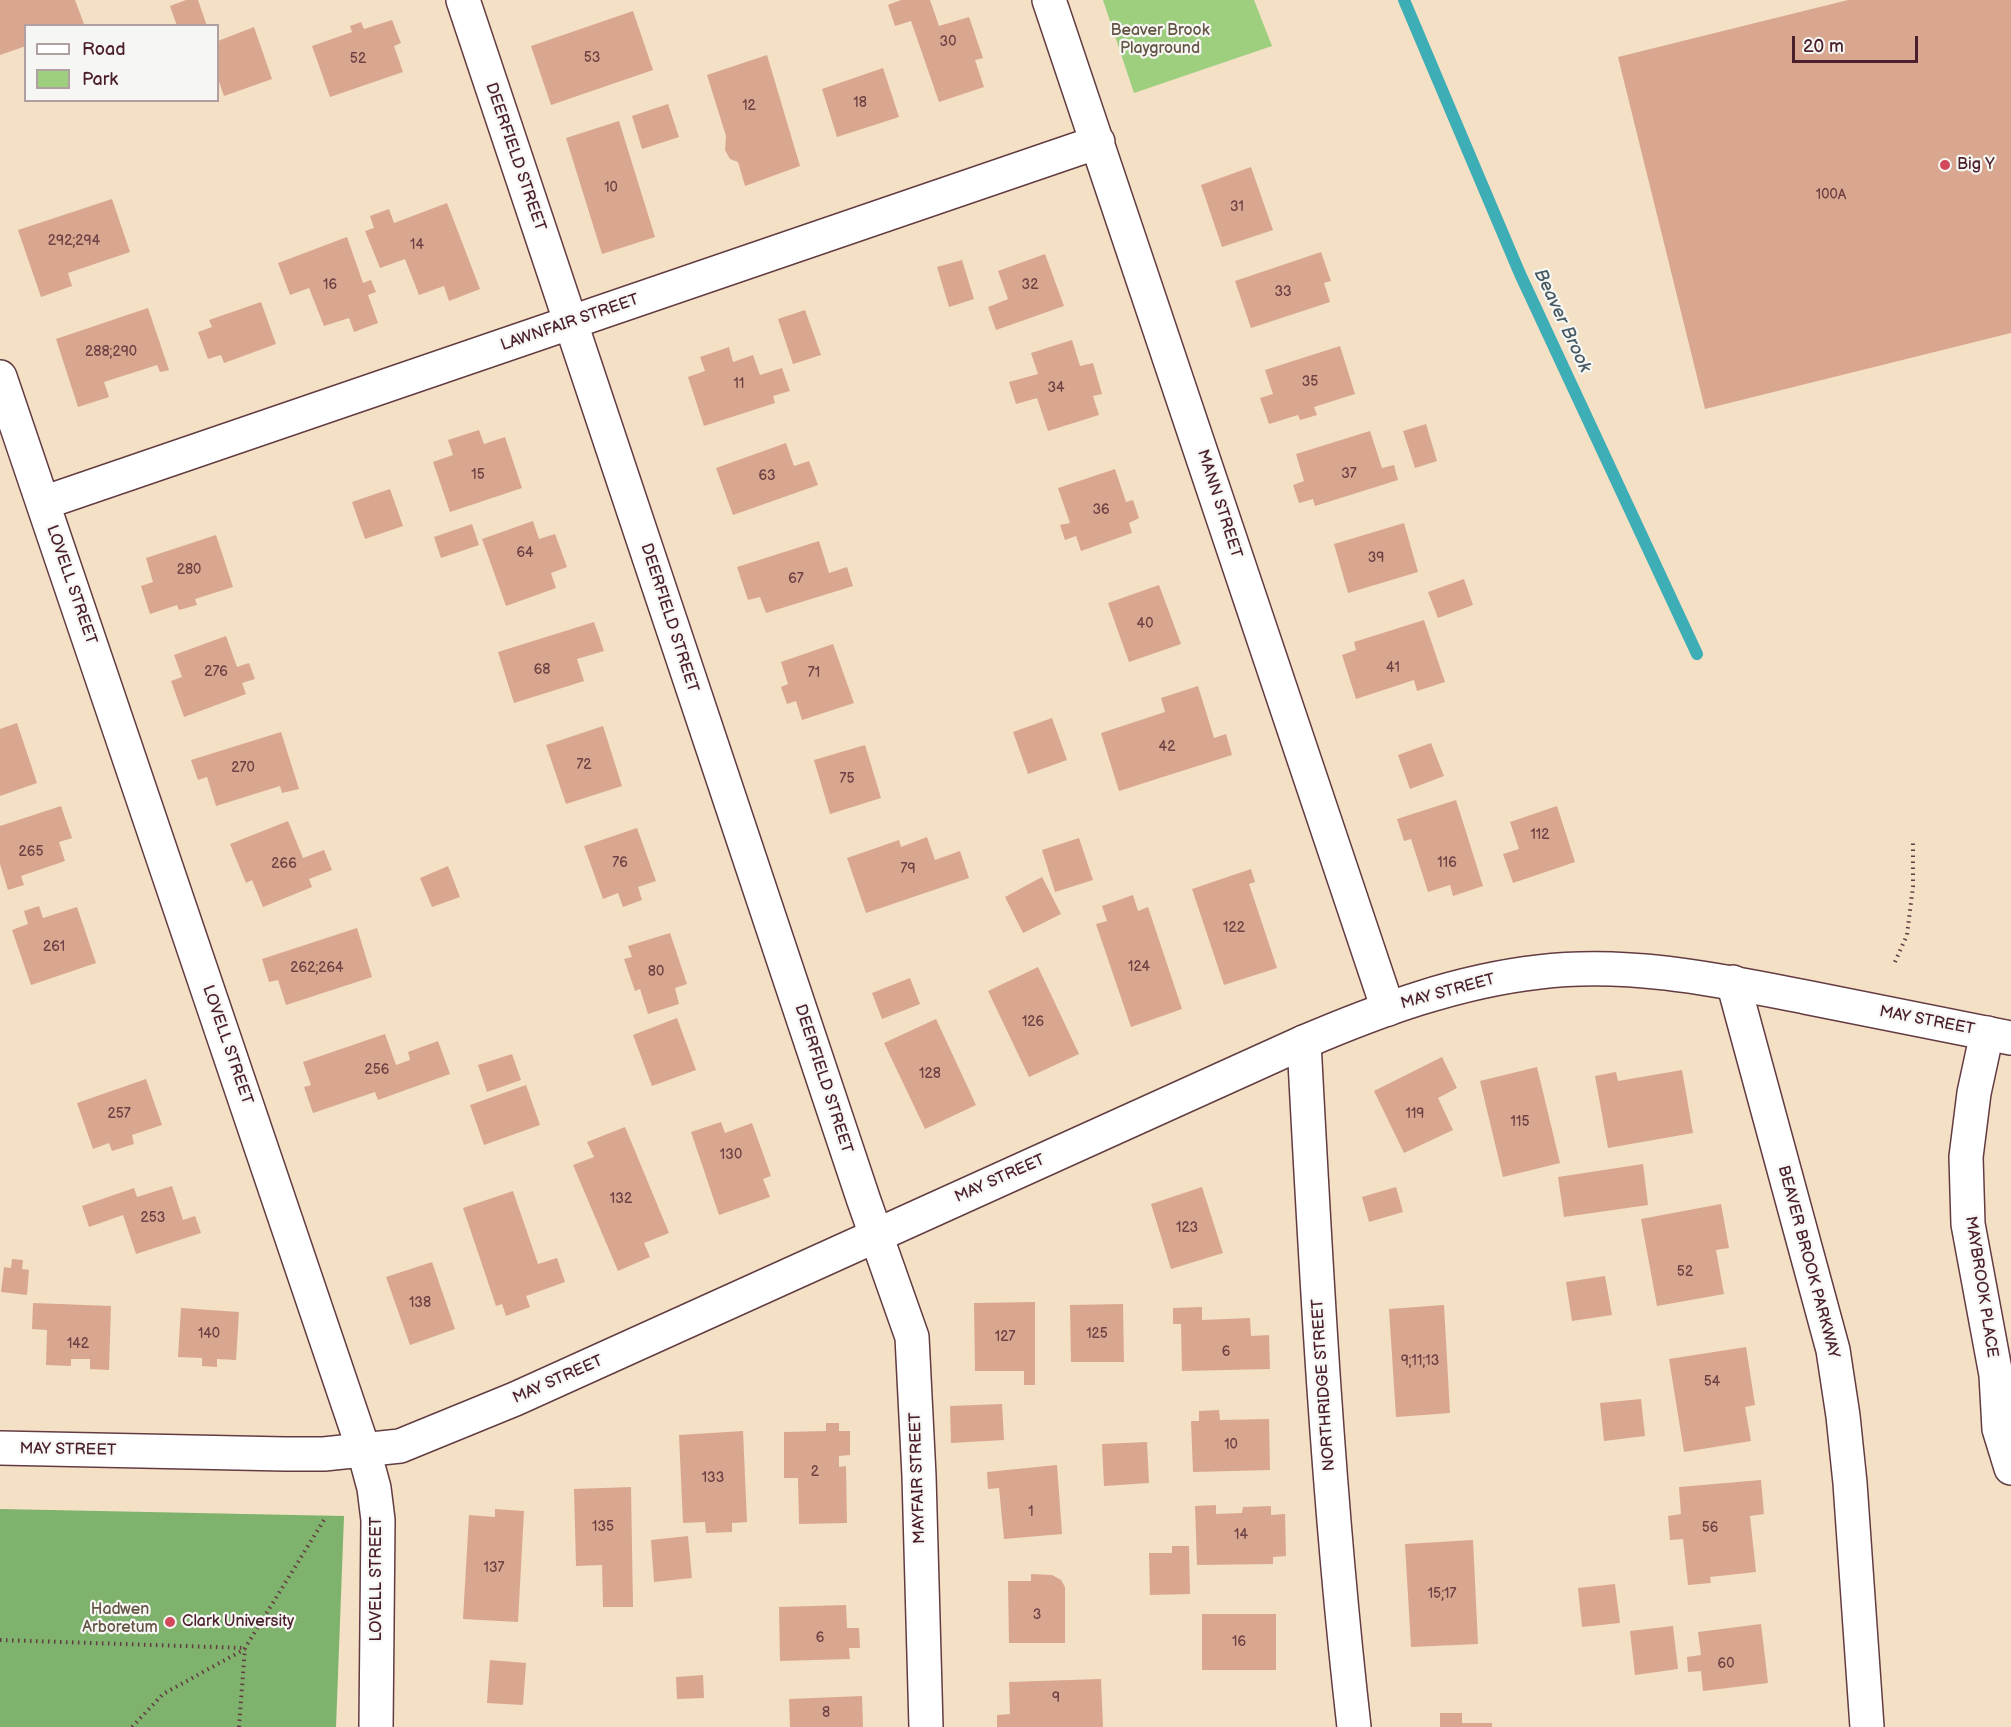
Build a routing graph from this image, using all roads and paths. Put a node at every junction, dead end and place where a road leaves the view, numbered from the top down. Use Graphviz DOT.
graph roads {
  1 [pos="463,0"];
  2 [pos="1049,0"];
  3 [pos="1098,142"];
  4 [pos="571,322"];
  5 [pos="0,377"];
  6 [pos="43,503"];
  7 [pos="1913,842"];
  8 [pos="1894,962"];
  9 [pos="1733,982"];
  10 [pos="1388,1009"];
  11 [pos="1999,1035"];
  12 [pos="1304,1042"];
  13 [pos="875,1235"];
  14 [pos="0,1448"];
  15 [pos="364,1451"];
  16 [pos="2011,1468"];
  17 [pos="324,1520"];
  18 [pos="0,1640"];
  19 [pos="245,1648"];
  20 [pos="132,1727"];
  21 [pos="239,1727"];
  22 [pos="376,1727"];
  23 [pos="926,1727"];
  24 [pos="1354,1727"];
  25 [pos="1867,1727"];
  1 -- 4 [label="street, DEERFIELD STREET"];
  2 -- 3 [label="street, MANN STREET"];
  3 -- 4 [label="street, LAWNFAIR STREET"];
  3 -- 10 [label="street, MANN STREET"];
  4 -- 6 [label="street, LAWNFAIR STREET"];
  4 -- 13 [label="street, DEERFIELD STREET"];
  5 -- 6 [label="street, LOVELL STREET"];
  6 -- 15 [label="street, LOVELL STREET"];
  7 -- 8 [label="path"];
  9 -- 10 [label="street, MAY STREET"];
  9 -- 11 [label="street, MAY STREET"];
  9 -- 25 [label="street, BEAVER BROOK PARKWAY"];
  10 -- 12 [label="street, MAY STREET"];
  11 -- 16 [label="street, MAYBROOK PLACE"];
  12 -- 13 [label="street, MAY STREET"];
  12 -- 24 [label="street, NORTHRIDGE STREET"];
  13 -- 15 [label="street, MAY STREET"];
  13 -- 23 [label="street, MAYFAIR STREET"];
  14 -- 15 [label="street, MAY STREET"];
  15 -- 22 [label="street, LOVELL STREET"];
  17 -- 19 [label="path"];
  18 -- 19 [label="path"];
  19 -- 20 [label="path"];
  19 -- 21 [label="path"];
}
